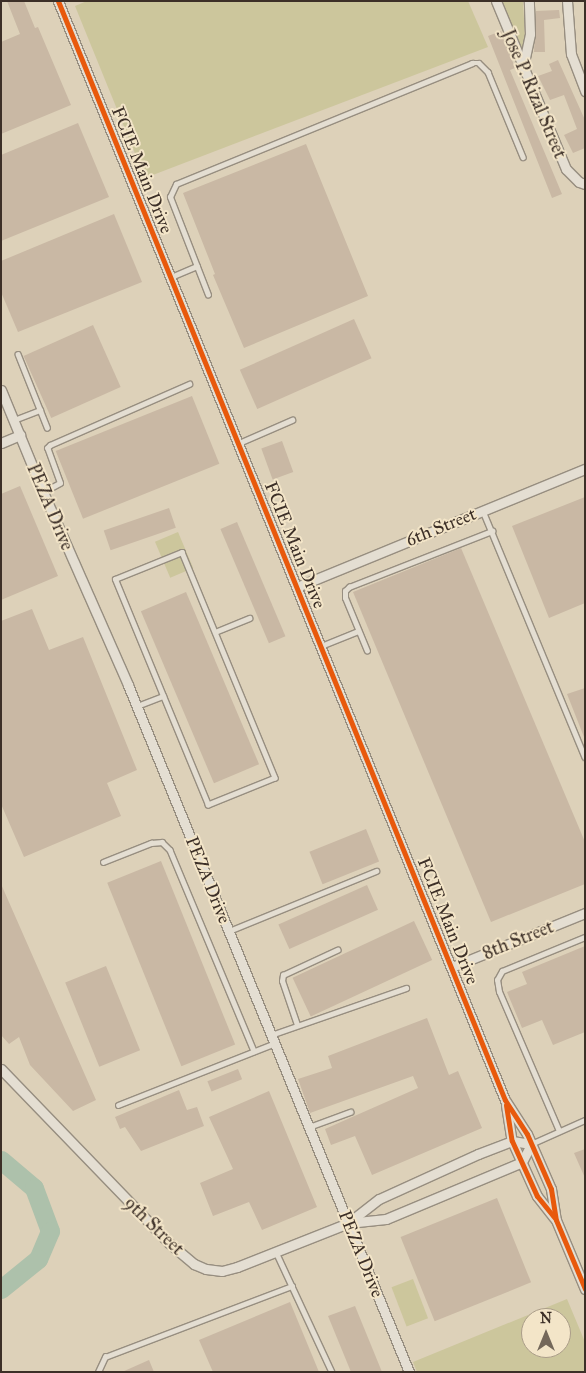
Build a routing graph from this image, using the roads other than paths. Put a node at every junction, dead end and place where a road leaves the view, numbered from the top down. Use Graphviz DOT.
graph roads {
  1 [pos="58,1"];
  2 [pos="496,1"];
  3 [pos="529,1"];
  4 [pos="567,1"];
  5 [pos="523,67"];
  6 [pos="585,91"];
  7 [pos="523,156"];
  8 [pos="582,183"];
  9 [pos="197,266"];
  10 [pos="171,277"];
  11 [pos="208,295"];
  12 [pos="18,354"];
  13 [pos="189,384"];
  14 [pos="1,390"];
  15 [pos="40,410"];
  16 [pos="14,420"];
  17 [pos="292,420"];
  18 [pos="47,427"];
  19 [pos="20,435"];
  20 [pos="1,443"];
  21 [pos="238,443"];
  22 [pos="585,468"];
  23 [pos="43,492"];
  24 [pos="483,510"];
  25 [pos="492,531"];
  26 [pos="297,587"];
  27 [pos="249,618"];
  28 [pos="358,631"];
  29 [pos="215,632"];
  30 [pos="321,646"];
  31 [pos="366,651"];
  32 [pos="163,696"];
  33 [pos="137,706"];
  34 [pos="585,757"];
  35 [pos="103,862"];
  36 [pos="376,871"];
  37 [pos="585,913"];
  38 [pos="229,931"];
  39 [pos="585,937"];
  40 [pos="337,950"];
  41 [pos="452,967"];
  42 [pos="406,988"];
  43 [pos="297,1025"];
  44 [pos="273,1039"];
  45 [pos="254,1051"];
  46 [pos="1,1068"];
  47 [pos="505,1100"];
  48 [pos="118,1105"];
  49 [pos="350,1112"];
  50 [pos="585,1120"];
  51 [pos="309,1127"];
  52 [pos="559,1131"];
  53 [pos="512,1141"];
  54 [pos="531,1144"];
  55 [pos="522,1162"];
  56 [pos="556,1220"];
  57 [pos="348,1223"];
  58 [pos="276,1252"];
  59 [pos="292,1286"];
  60 [pos="585,1289"];
  61 [pos="98,1372"];
  62 [pos="332,1372"];
  63 [pos="409,1372"];
  1 -- 10 [label="street, FCIE Main Drive"];
  2 -- 5 [label="street, Jose P. Rizal Street"];
  3 -- 5 [label="street"];
  4 -- 6 [label="street"];
  5 -- 8 [label="street, Jose P. Rizal Street"];
  7 -- 9 [label="lane"];
  9 -- 10 [label="lane"];
  9 -- 11 [label="lane"];
  10 -- 21 [label="street, FCIE Main Drive"];
  12 -- 15 [label="lane"];
  13 -- 23 [label="lane"];
  14 -- 16 [label="street, PEZA Drive"];
  15 -- 16 [label="lane"];
  15 -- 18 [label="lane"];
  16 -- 19 [label="street, PEZA Drive"];
  17 -- 21 [label="lane"];
  19 -- 20 [label="street"];
  19 -- 23 [label="street, PEZA Drive"];
  21 -- 26 [label="street, FCIE Main Drive"];
  22 -- 24 [label="street, 6th Street"];
  23 -- 33 [label="street, PEZA Drive"];
  24 -- 25 [label="lane"];
  24 -- 26 [label="street, 6th Street"];
  25 -- 28 [label="lane"];
  25 -- 34 [label="lane"];
  26 -- 30 [label="street, FCIE Main Drive"];
  27 -- 29 [label="lane"];
  28 -- 30 [label="lane"];
  28 -- 31 [label="lane"];
  29 -- 32 [label="lane"];
  29 -- 32 [label="lane"];
  30 -- 41 [label="street, FCIE Main Drive"];
  32 -- 33 [label="lane"];
  33 -- 38 [label="street, PEZA Drive"];
  35 -- 45 [label="lane"];
  36 -- 38 [label="lane"];
  37 -- 41 [label="street, 8th Street"];
  38 -- 44 [label="street, PEZA Drive"];
  39 -- 52 [label="lane"];
  40 -- 43 [label="lane"];
  41 -- 47 [label="street, FCIE Main Drive"];
  42 -- 43 [label="lane"];
  43 -- 44 [label="lane"];
  44 -- 45 [label="lane"];
  44 -- 51 [label="street, PEZA Drive"];
  45 -- 48 [label="lane"];
  46 -- 58 [label="street, 9th Street"];
  47 -- 53 [label="street, FCIE Main Drive"];
  47 -- 54 [label="street, FCIE Main Drive"];
  49 -- 51 [label="lane"];
  50 -- 52 [label="lane"];
  51 -- 57 [label="street, PEZA Drive"];
  52 -- 54 [label="lane"];
  53 -- 54 [label="street"];
  53 -- 55 [label="street, FCIE Main Drive"];
  53 -- 57 [label="street, 9th Street"];
  54 -- 55 [label="street"];
  54 -- 56 [label="street, FCIE Main Drive"];
  55 -- 56 [label="street, FCIE Main Drive"];
  55 -- 57 [label="street, 9th Street"];
  56 -- 60 [label="street, FCIE Main Drive"];
  57 -- 58 [label="street, 9th Street"];
  57 -- 63 [label="street, PEZA Drive"];
  58 -- 59 [label="lane"];
  59 -- 61 [label="lane"];
  59 -- 62 [label="lane"];
}
